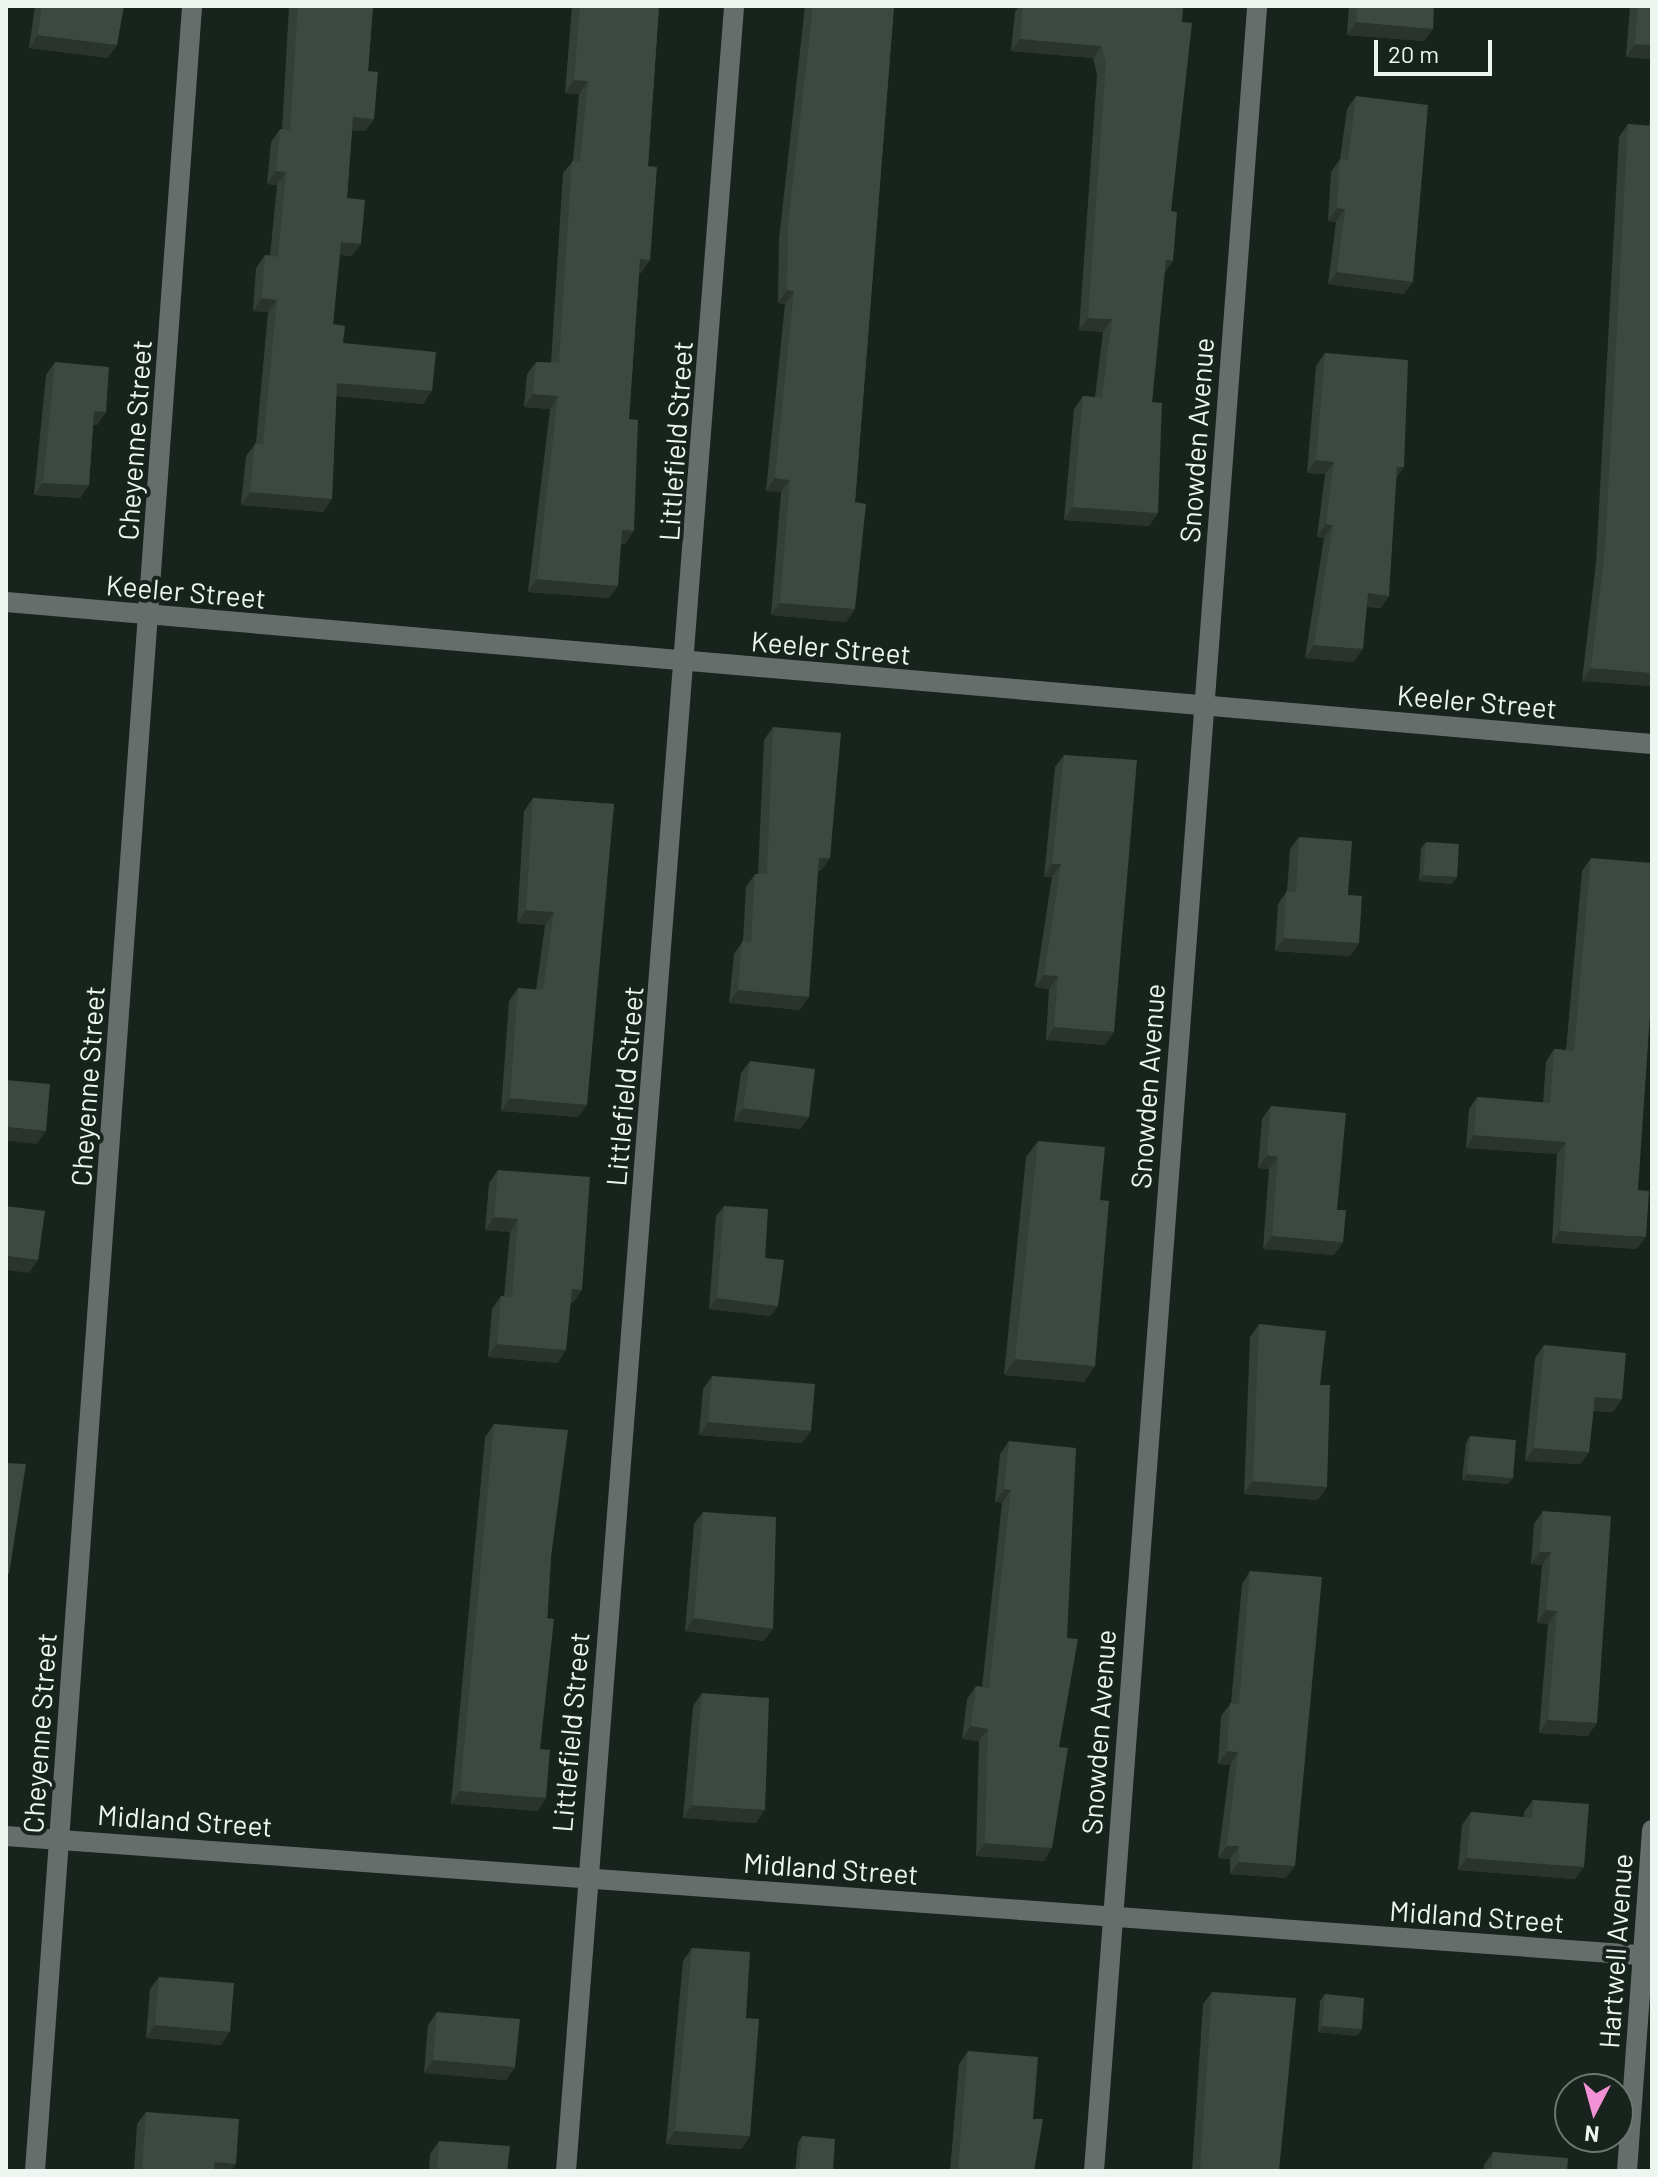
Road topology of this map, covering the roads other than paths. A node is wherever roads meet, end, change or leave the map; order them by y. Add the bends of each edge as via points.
1 (192, 6) edge
2 (734, 6) edge
3 (1257, 6) edge
4 (6, 602) edge
5 (150, 617) junction
6 (688, 663) junction
7 (1204, 707) junction
8 (1652, 744) edge
9 (1652, 1830) edge
10 (6, 1836) edge
11 (59, 1838) junction
12 (586, 1878) junction
13 (1112, 1918) junction
14 (1647, 1956) edge
15 (35, 2171) edge
16 (566, 2171) edge
17 (1094, 2171) edge
18 (1627, 2171) edge

1 - 5 street, Cheyenne Street
2 - 6 street, Littlefield Street
3 - 7 street, Snowden Avenue
4 - 5 street, Keeler Street
5 - 6 street, Keeler Street
5 - 11 street, Cheyenne Street
6 - 7 street, Keeler Street
6 - 12 street, Littlefield Street
7 - 8 street, Keeler Street
7 - 13 street, Snowden Avenue
9 - 14 street, Hartwell Avenue
10 - 11 street, Midland Street
11 - 12 street, Midland Street
11 - 15 street, Cheyenne Street
12 - 13 street, Midland Street
12 - 16 street, Littlefield Street
13 - 14 street, Midland Street
13 - 17 street, Snowden Avenue
14 - 18 street, Hartwell Avenue

